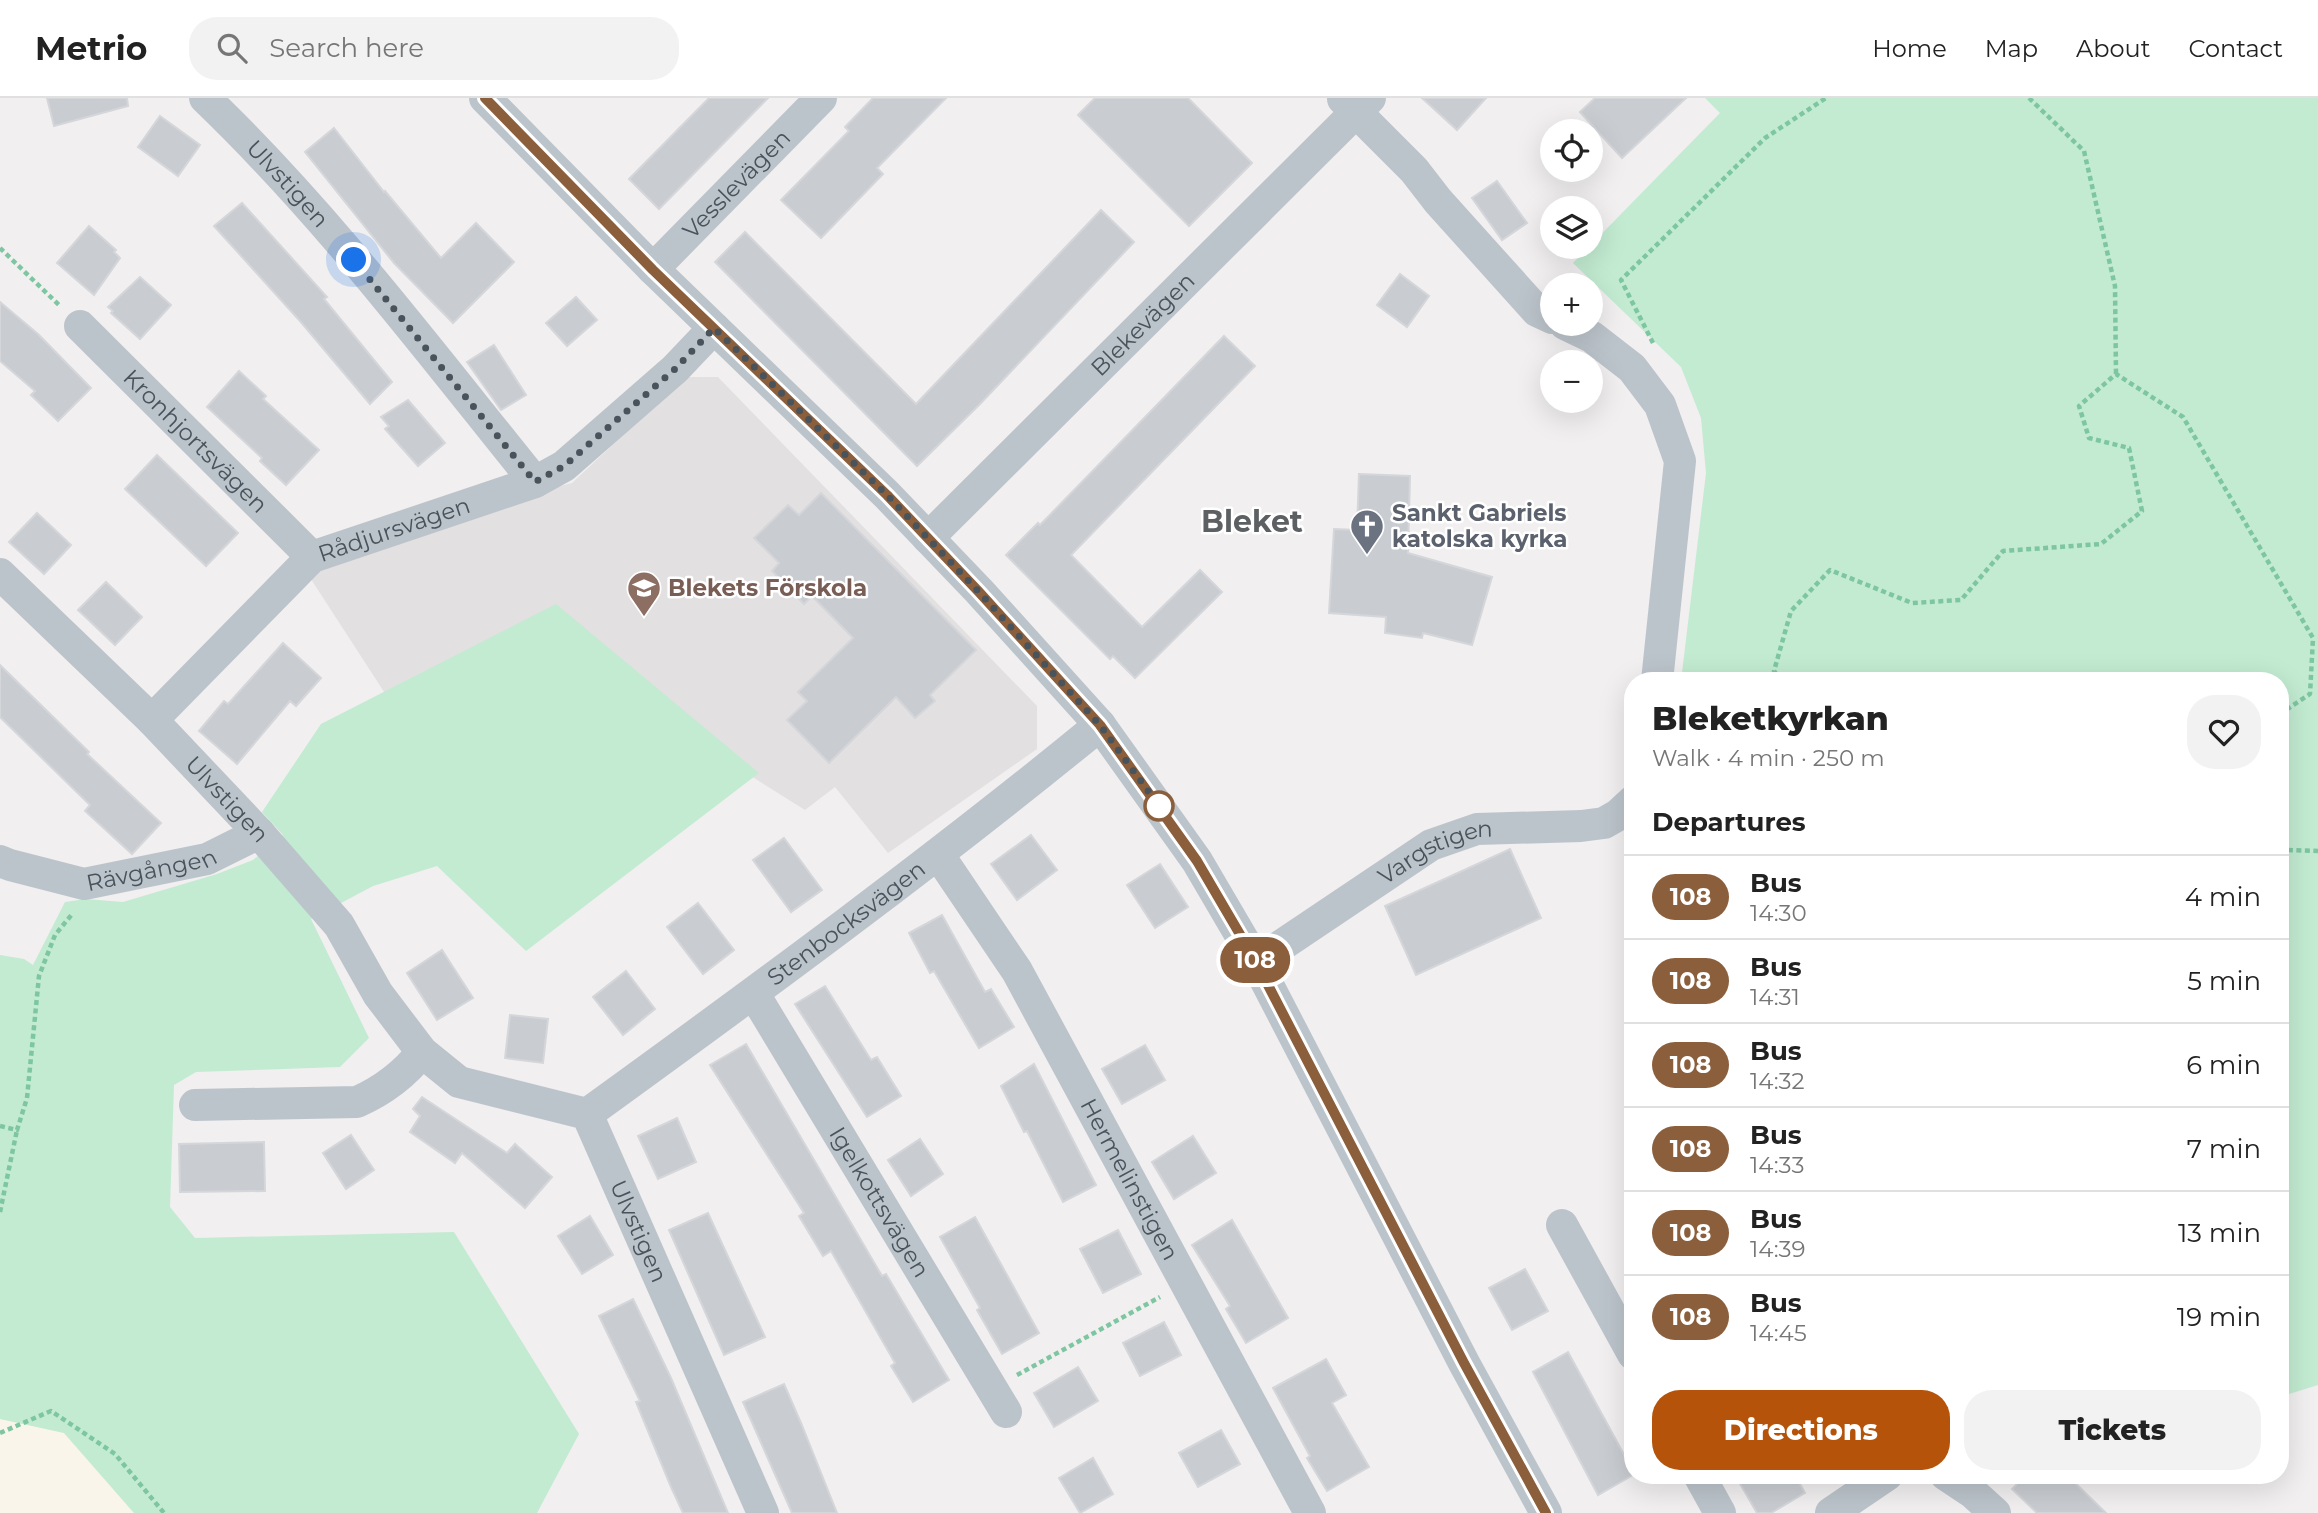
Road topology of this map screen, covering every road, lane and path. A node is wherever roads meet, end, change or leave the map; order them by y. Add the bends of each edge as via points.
1 (205, 98) edge
2 (485, 98) edge
3 (821, 98) edge
4 (1826, 98) edge
5 (2029, 98) edge
6 (1357, 103) edge
7 (0, 247) edge
8 (653, 270) junction
9 (1540, 312) edge
10 (80, 326) joint
11 (714, 328) junction
12 (1590, 336) edge
13 (1657, 351) dead end
14 (2116, 374) junction
15 (535, 482) junction
16 (928, 538) junction
17 (312, 557) junction
18 (0, 575) edge
19 (1658, 672) edge
20 (1775, 672) edge
21 (2289, 708) edge
22 (152, 720) junction
23 (1100, 725) junction
24 (1624, 810) edge
25 (259, 833) junction
26 (2289, 850) edge
27 (2318, 851) edge
28 (938, 854) junction
29 (0, 861) edge
30 (84, 884) junction
31 (1255, 960) junction
32 (754, 994) junction
33 (422, 1052) junction
34 (195, 1105) dead end
35 (587, 1114) junction
36 (0, 1126) edge
37 (17, 1130) junction
38 (0, 1212) edge
39 (1562, 1225) dead end
40 (1185, 1283) junction
41 (1624, 1338) edge
42 (999, 1400) joint
43 (0, 1433) edge
44 (1704, 1484) edge
45 (1874, 1484) edge
46 (1960, 1484) edge
47 (164, 1513) edge
48 (763, 1513) edge
49 (1310, 1513) edge
50 (1546, 1513) edge
51 (1720, 1513) edge
52 (1831, 1513) edge
53 (1995, 1513) edge

1 - 15 street, Ulvstigen via 338,239
2 - 8 street
3 - 8 street, Vesslevägen
4 - 13 path via 1765,138 1621,280
5 - 14 path via 2084,151 2115,286
6 - 9 street, Blekevägen via 1438,201
6 - 16 street, Blekevägen
7 - 10 path
8 - 11 street
10 - 17 street, Kronhjortsvägen
11 - 15 street via 675,369 564,466
11 - 16 street
12 - 19 street via 1632,368 1660,405 1680,461
14 - 20 path via 2079,406 2089,438 2129,448 2142,512 2101,544 2003,551 1961,600 1912,603 1830,570 1791,611
14 - 21 path via 2183,417 2313,638 2310,694
15 - 17 street, Rådjursvägen
16 - 23 street
17 - 22 street, Rådjursvägen
18 - 22 street, Ulvstigen
22 - 25 street, Ulvstigen
23 - 28 street, Stenbocksvägen
23 - 31 street via 1197,861
24 - 31 street, Vargstigen via 1604,823 1477,829 1431,845
25 - 30 street, Rävgången via 207,859
25 - 33 street, Ulvstigen via 339,925 378,994
26 - 27 path
28 - 32 street, Stenbocksvägen
28 - 40 street, Hermelinstigen via 1017,971
29 - 30 street, Rävgången
30 - 37 path via 80,905 54,935 39,976 27,1098
31 - 50 street
32 - 35 street, Stenbocksvägen
32 - 42 street, Igelkottsvägen
33 - 34 street via 381,1091 357,1102
33 - 35 street, Ulvstigen via 459,1082
35 - 48 street, Ulvstigen
36 - 37 path
37 - 38 path
39 - 41 street
40 - 42 path
40 - 49 street, Hermelinstigen
43 - 47 path via 51,1411 115,1454
44 - 51 street
45 - 52 street
46 - 53 street

